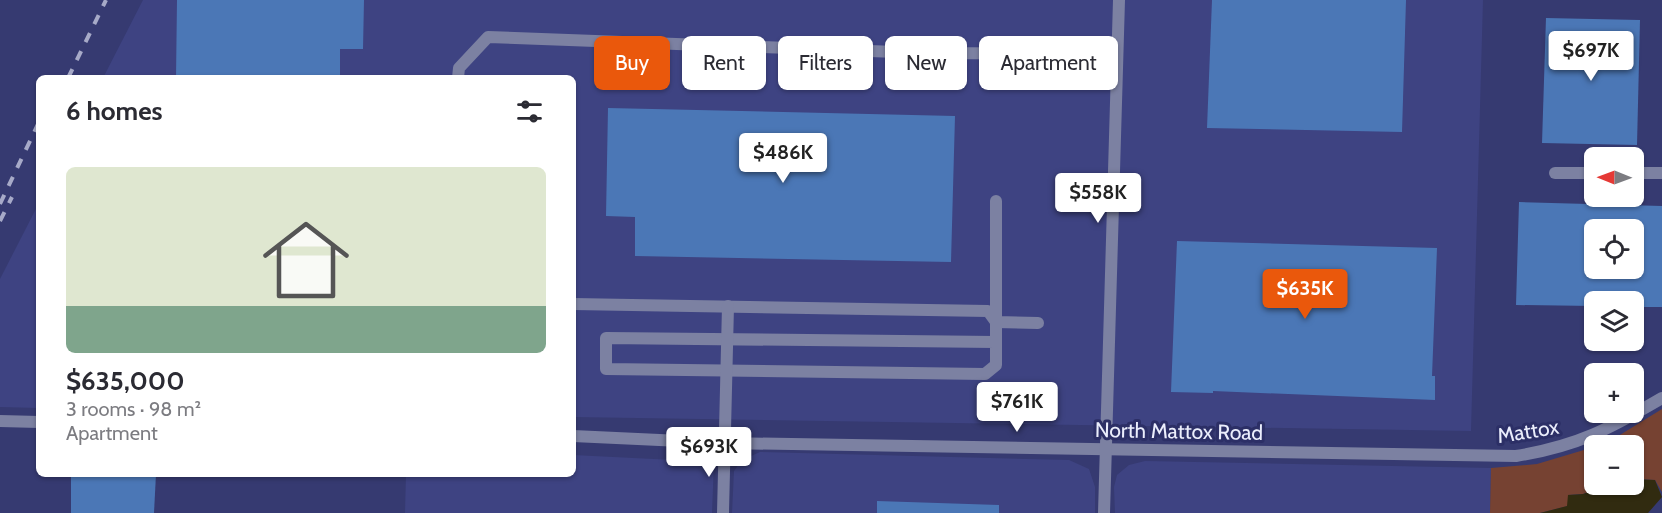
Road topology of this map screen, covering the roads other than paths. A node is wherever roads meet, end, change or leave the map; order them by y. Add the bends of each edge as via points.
1 (1119, 0) edge
2 (1118, 36) edge
3 (979, 53) edge
4 (458, 75) edge
5 (1116, 90) edge
6 (1555, 172) dead end
7 (1584, 173) edge
8 (1644, 173) edge
9 (1662, 173) edge
10 (996, 201) dead end
11 (576, 304) edge
12 (728, 306) junction
13 (996, 322) junction
14 (1038, 323) dead end
15 (727, 339) junction
16 (995, 342) junction
17 (726, 370) junction
18 (1662, 398) edge
19 (0, 421) edge
20 (36, 422) edge
21 (576, 436) edge
22 (724, 443) junction
23 (1107, 450) junction
24 (1461, 456) joint
25 (723, 513) edge
26 (1104, 513) edge

1 - 2 street
3 - 4 street via 488,37 459,68
5 - 23 street
6 - 7 street
8 - 9 street
10 - 13 street
11 - 12 street
12 - 13 street via 988,311
12 - 15 street
13 - 14 street
13 - 16 street
15 - 16 street
15 - 17 street
15 - 17 street via 606,338 606,369
16 - 17 street via 996,365 985,374
17 - 22 street
18 - 24 street, Mattox via 1608,430 1571,444 1516,456
19 - 20 street
21 - 22 street, North Mattox Road
22 - 23 street, North Mattox Road
22 - 25 street
23 - 24 street, North Mattox Road
23 - 26 street

